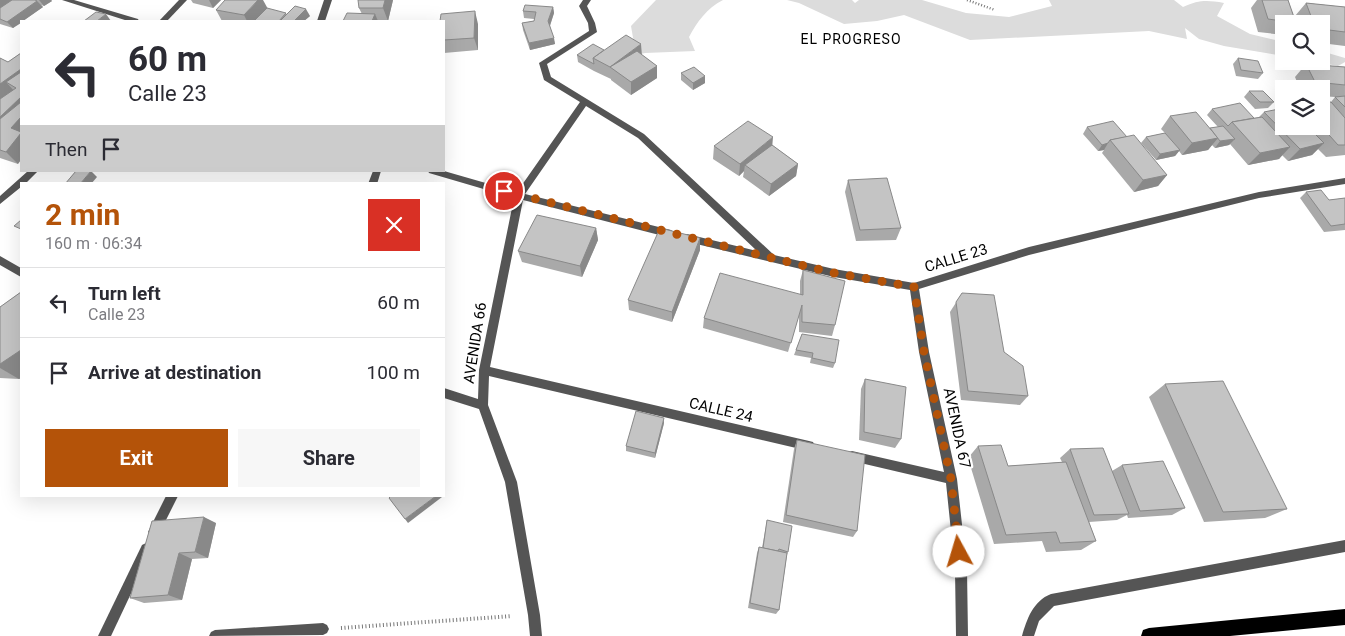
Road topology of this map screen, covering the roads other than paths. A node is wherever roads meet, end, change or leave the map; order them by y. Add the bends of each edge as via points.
1 (66, 0) edge
2 (183, 0) edge
3 (328, 0) edge
4 (587, 0) edge
5 (132, 20) edge
6 (164, 20) edge
7 (321, 20) edge
8 (585, 102) junction
9 (33, 172) edge
10 (435, 172) edge
11 (1345, 181) edge
12 (21, 182) edge
13 (20, 183) edge
14 (519, 196) junction
15 (0, 200) edge
16 (772, 258) junction
17 (0, 260) edge
18 (20, 272) edge
19 (914, 287) junction
20 (484, 370) junction
21 (445, 394) edge
22 (483, 405) junction
23 (825, 449) edge
24 (844, 454) edge
25 (951, 479) junction
26 (172, 497) edge
27 (1345, 546) edge
28 (1345, 617) edge
29 (323, 629) road end
30 (104, 636) edge
31 (215, 636) edge
32 (536, 636) edge
33 (962, 636) edge
34 (1028, 636) edge
35 (1149, 636) edge

1 - 5 street
2 - 6 street
3 - 7 street
4 - 8 street via 582,6 592,21 592,32 543,63 548,78
8 - 14 street, AVENIDA 66
8 - 16 street via 641,136
9 - 12 street
10 - 14 street, CALLE 23
11 - 19 street, CALLE 23 via 1259,195 1029,251
13 - 15 street
14 - 16 street, CALLE 23
14 - 20 street, AVENIDA 66
16 - 19 street, CALLE 23
17 - 18 street
19 - 25 street, AVENIDA 67
20 - 22 street, AVENIDA 66
20 - 23 street, CALLE 24
21 - 22 street
22 - 32 street, AVENIDA 66 via 510,482
24 - 25 street
25 - 33 street, AVENIDA 67 via 961,570
26 - 30 street
27 - 34 street via 1051,600 1034,617
28 - 35 main road
29 - 31 street

